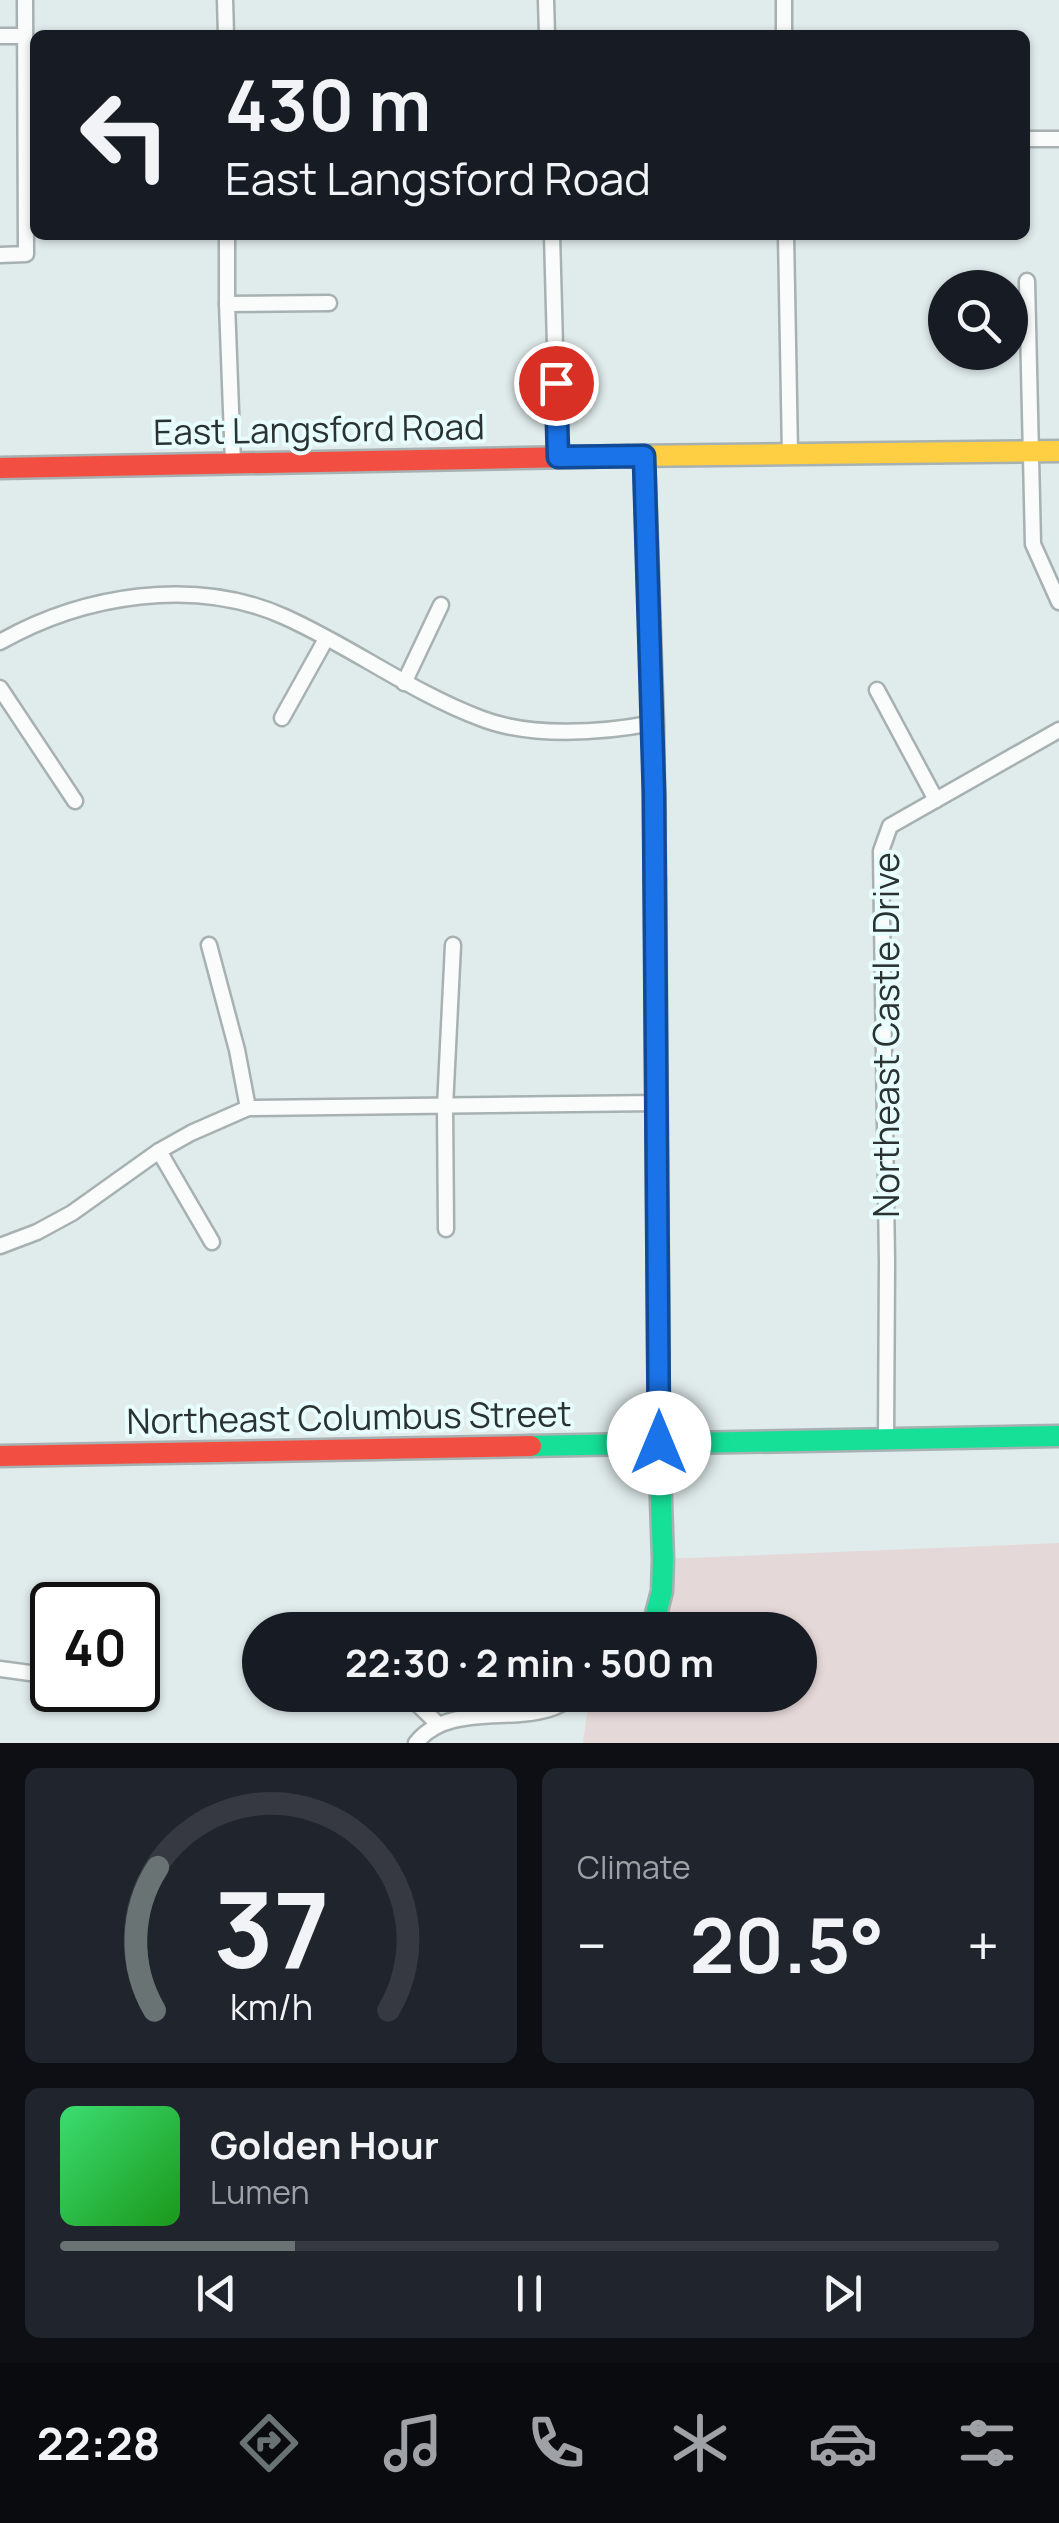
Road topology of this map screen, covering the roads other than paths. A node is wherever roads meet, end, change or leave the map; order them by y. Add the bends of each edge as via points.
1 (26, 0) edge
2 (225, 0) edge
3 (546, 0) edge
4 (784, 0) edge
5 (226, 30) edge
6 (547, 30) edge
7 (784, 30) edge
8 (0, 36) edge
9 (25, 36) junction
10 (1059, 138) edge
11 (1030, 139) edge
12 (227, 240) edge
13 (552, 240) edge
14 (786, 240) edge
15 (0, 255) edge
16 (226, 304) junction
17 (329, 304) dead end
18 (1028, 316) edge
19 (1032, 451) junction
20 (1059, 451) edge
21 (790, 454) junction
22 (644, 456) junction
23 (558, 457) junction
24 (232, 462) junction
25 (0, 468) edge
26 (1059, 602) edge
27 (441, 605) dead end
28 (326, 639) junction
29 (0, 642) edge
30 (404, 682) junction
31 (0, 688) edge
32 (877, 690) dead end
33 (282, 718) dead end
34 (653, 722) junction
35 (1059, 730) edge
36 (936, 800) junction
37 (75, 801) dead end
38 (209, 944) dead end
39 (453, 945) dead end
40 (658, 1103) junction
41 (445, 1106) junction
42 (248, 1108) junction
43 (159, 1151) junction
44 (446, 1229) dead end
45 (212, 1242) dead end
46 (0, 1246) edge
47 (1059, 1436) edge
48 (886, 1440) junction
49 (659, 1443) junction
50 (0, 1456) edge
51 (657, 1612) edge
52 (0, 1669) edge
53 (30, 1673) edge
54 (426, 1712) edge
55 (522, 1712) edge
56 (438, 1724) junction
57 (416, 1743) edge

1 - 9 street
2 - 5 street
3 - 6 street
4 - 7 street
8 - 9 street
9 - 15 street via 26,254
10 - 11 street
12 - 16 street
13 - 23 street
14 - 21 street
16 - 17 street
16 - 24 street
18 - 19 street
19 - 20 street, East Langsford Road
19 - 21 street, East Langsford Road
19 - 26 street via 1033,544
21 - 22 street, East Langsford Road
22 - 23 street, East Langsford Road
22 - 34 street
23 - 24 street, East Langsford Road
24 - 25 street, East Langsford Road
27 - 30 street
28 - 29 street via 234,600 178,594 64,612
28 - 30 street
28 - 33 street
30 - 34 street via 483,720 518,727 618,730
31 - 37 street
32 - 36 street
34 - 40 street
35 - 36 street, Northeast Castle Drive
36 - 48 street, Northeast Castle Drive via 890,826 881,851
38 - 42 street
39 - 41 street
40 - 41 street
40 - 49 street
41 - 42 street
41 - 44 street
42 - 43 street
43 - 45 street
43 - 46 street via 72,1213
47 - 48 street, Northeast Columbus Street
48 - 49 street, Northeast Columbus Street
49 - 50 street, Northeast Columbus Street
49 - 51 street via 662,1591
52 - 53 street
54 - 56 street
55 - 56 street
56 - 57 street

